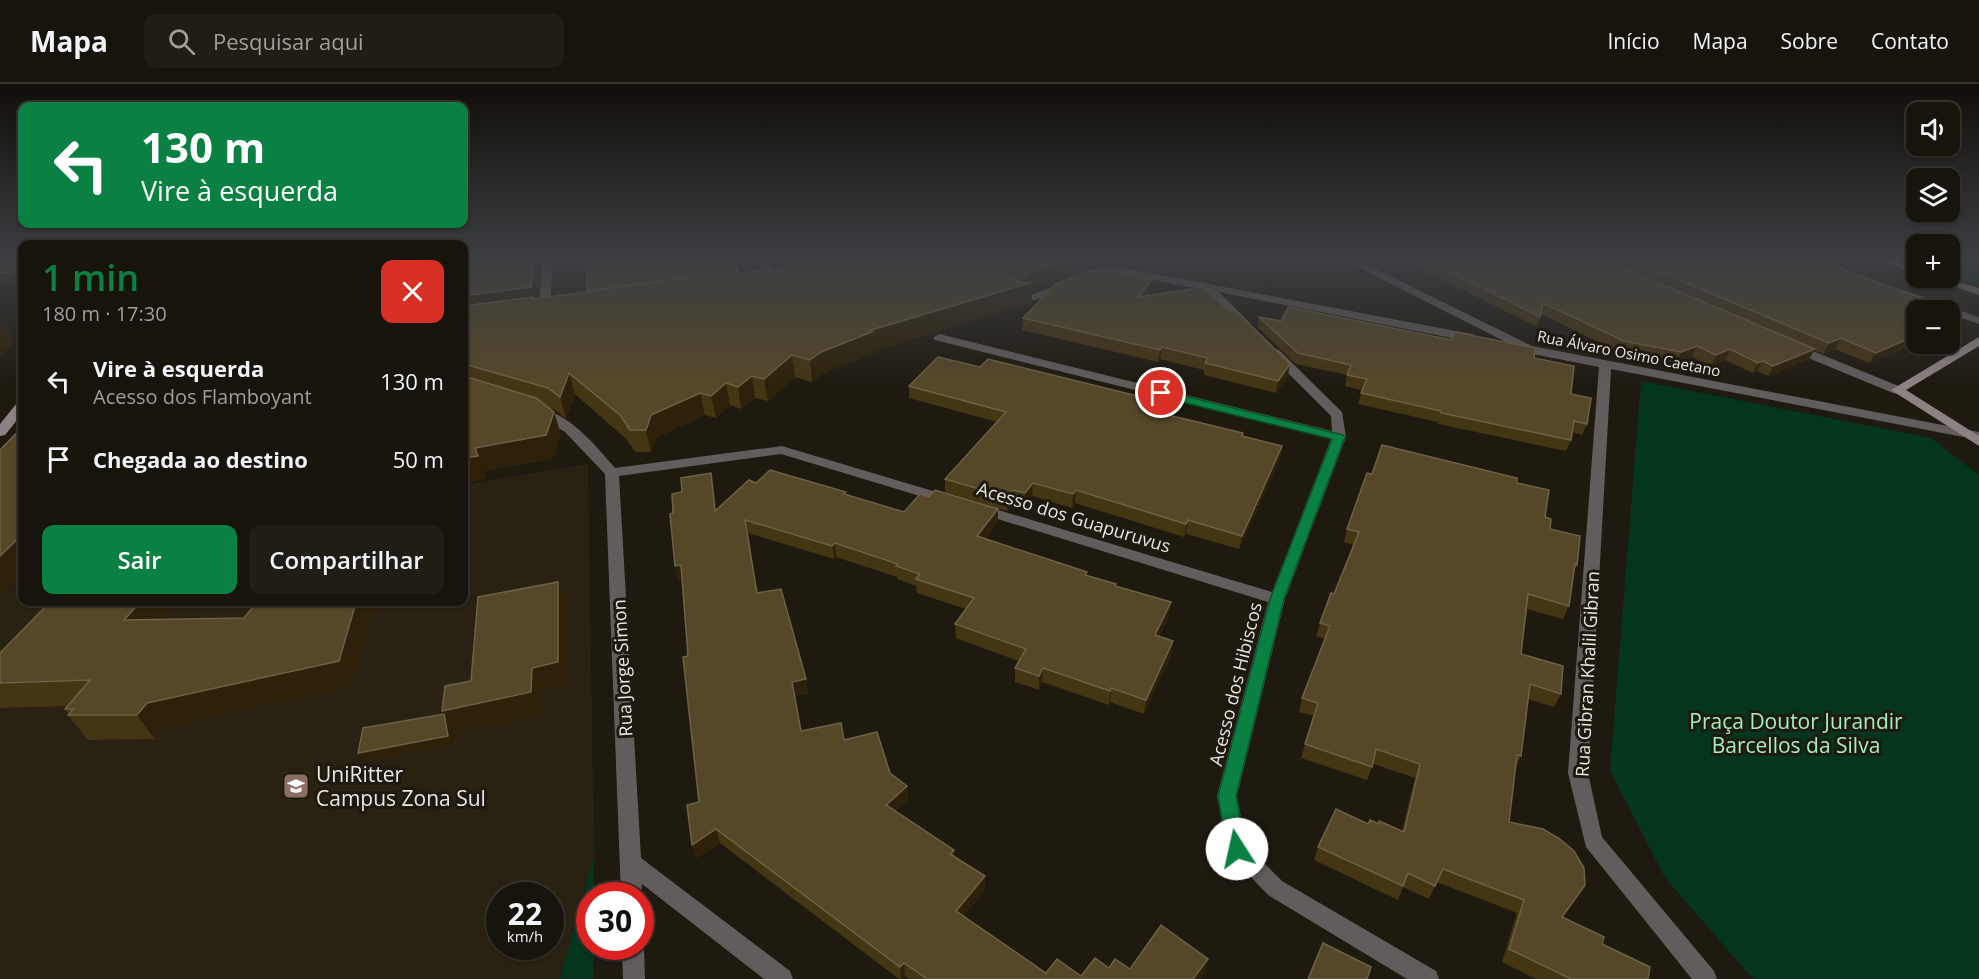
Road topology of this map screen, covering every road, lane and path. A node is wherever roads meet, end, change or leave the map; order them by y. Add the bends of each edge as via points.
1 (545, 301) edge
2 (1221, 301) edge
3 (1274, 301) edge
4 (1431, 301) edge
5 (1925, 301) edge
6 (544, 312) edge
7 (1979, 321) edge
8 (939, 338) dead end
9 (1779, 341) edge
10 (1979, 341) edge
11 (1530, 350) junction
12 (1605, 365) junction
13 (1897, 390) junction
14 (528, 408) edge
15 (18, 411) edge
16 (0, 432) edge
17 (1962, 432) junction
18 (1979, 436) edge
19 (1339, 437) junction
20 (1979, 442) edge
21 (1979, 452) edge
22 (612, 473) junction
23 (1277, 599) junction
24 (631, 863) junction
25 (632, 882) edge
26 (633, 960) edge
27 (634, 979) edge
28 (782, 979) edge
29 (1428, 979) edge
30 (1706, 979) edge

1 - 6 street
2 - 19 street via 1338,415
3 - 11 street, Rua Álvaro Osimo Caetano
4 - 11 street
5 - 7 street
8 - 19 street
9 - 13 street
10 - 13 street
11 - 12 street, Rua Álvaro Osimo Caetano
12 - 17 street, Rua Álvaro Osimo Caetano
12 - 30 street, Rua Gibran Khalil Gibran via 1578,773 1593,841
13 - 17 street
14 - 22 street via 549,415 586,444
15 - 16 street
17 - 18 street, Rua Álvaro Osimo Caetano
17 - 20 street
17 - 21 street
19 - 23 street, Acesso dos Hibiscos
22 - 23 street, Acesso dos Guapuruvus via 782,450
22 - 24 street, Rua Jorge Simon
23 - 29 street, Acesso dos Hibiscos via 1227,796 1237,849 1275,888
24 - 25 street, Rua Jorge Simon
24 - 28 street
26 - 27 street

